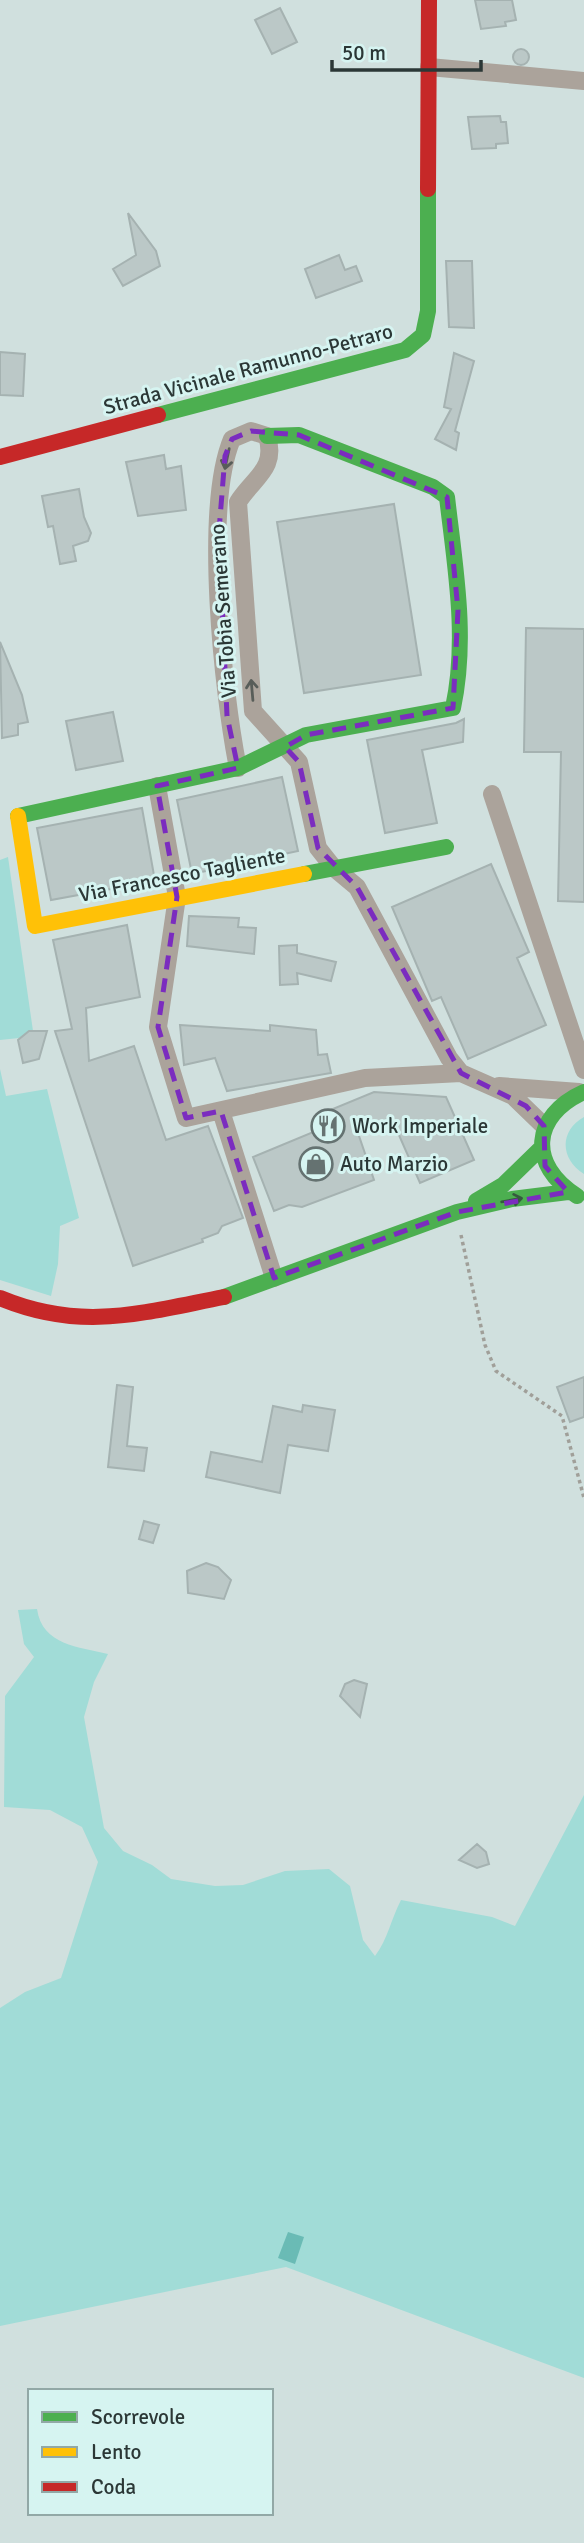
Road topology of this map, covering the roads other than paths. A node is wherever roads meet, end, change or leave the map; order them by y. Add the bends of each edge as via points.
1 (429, 0) edge
2 (429, 67) junction
3 (584, 81) edge
4 (267, 436) junction
5 (0, 457) edge
6 (285, 747) junction
7 (238, 768) junction
8 (157, 786) junction
9 (492, 794) dead end
10 (446, 847) dead end
11 (333, 867) junction
12 (177, 897) junction
13 (584, 1070) edge
14 (461, 1073) junction
15 (485, 1085) junction
16 (583, 1092) edge
17 (221, 1111) junction
18 (544, 1126) junction
19 (540, 1149) junction
20 (568, 1192) junction
21 (584, 1198) edge
22 (457, 1212) junction
23 (274, 1278) junction
24 (0, 1298) edge

1 - 2 street, Strada Vicinale Ramunno-Petraro
2 - 3 street
2 - 5 street, Strada Vicinale Ramunno-Petraro via 428,312 423,335 405,350
6 -> 4 street, Via Tobia Semerano via 253,711 238,531 238,502 250,483 267,469 271,449
4 - 6 street via 299,435 433,487 447,497 458,610 458,691 453,708 306,735
4 -> 7 street, Via Tobia Semerano via 251,431 232,439 225,456 220,519 227,716
6 - 7 street
6 - 11 street, Via Tobia Semerano via 299,762 318,848
7 - 8 street
8 - 12 street
8 - 12 street, Via Francesco Tagliente via 16,816 35,926
9 - 13 street
10 - 11 street, Via Francesco Tagliente
11 - 12 street, Via Francesco Tagliente
11 - 14 street, Via Tobia Semerano via 356,887
12 - 17 street via 158,1027 186,1118
14 - 15 street, Via Tobia Semerano
14 - 17 street via 365,1078
15 - 16 street, Via Tobia Semerano
15 - 18 street, Via Tobia Semerano via 513,1096
16 - 18 street via 565,1099
17 - 23 street
18 - 19 street
19 - 20 street via 554,1181
19 - 22 street via 503,1185
20 - 21 street
22 -> 20 street
22 - 23 street
23 - 24 street via 227,1296 121,1317 70,1318

